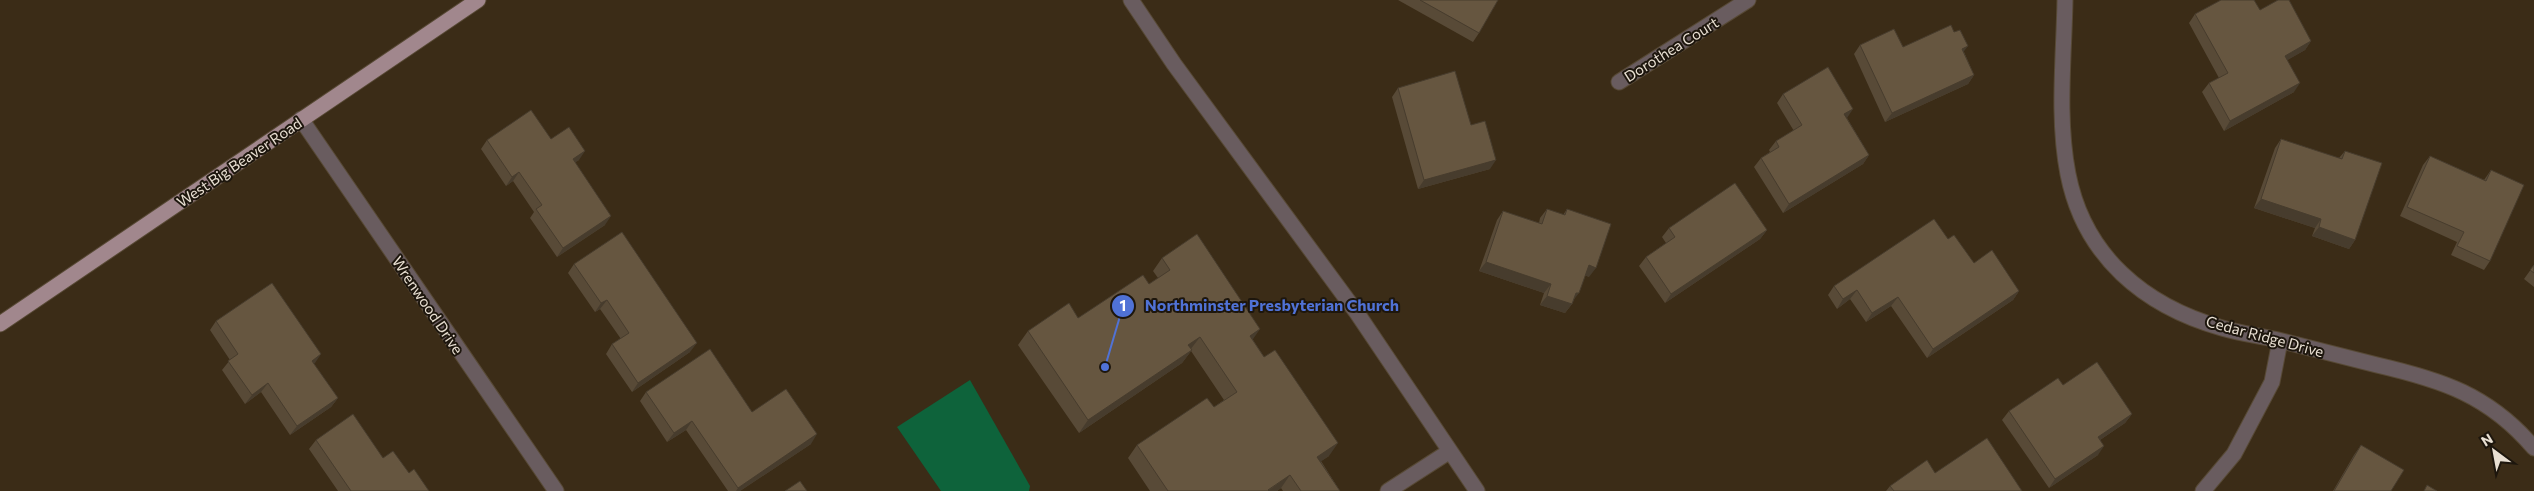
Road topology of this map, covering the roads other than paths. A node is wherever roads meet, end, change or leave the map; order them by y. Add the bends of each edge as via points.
1 (478, 0) edge
2 (1131, 0) edge
3 (1748, 0) edge
4 (2064, 0) edge
5 (1619, 82) dead end
6 (301, 119) junction
7 (0, 324) edge
8 (2280, 341) junction
9 (2534, 448) edge
10 (1450, 451) junction
11 (556, 491) edge
12 (1388, 491) edge
13 (1477, 491) edge
14 (2203, 491) edge

1 - 6 main road, West Big Beaver Road
2 - 10 street via 1174,64 1357,313
3 - 5 street, Dorothea Court
4 - 8 street, Cedar Ridge Drive via 2063,128 2067,172 2088,232 2123,276 2166,306 2222,328
6 - 7 main road, West Big Beaver Road
6 - 11 street, Wrenwood Drive
8 - 9 street, Cedar Ridge Drive via 2429,377 2476,397 2516,427
8 - 14 street via 2272,382 2264,399 2234,454
10 - 12 street
10 - 13 street

